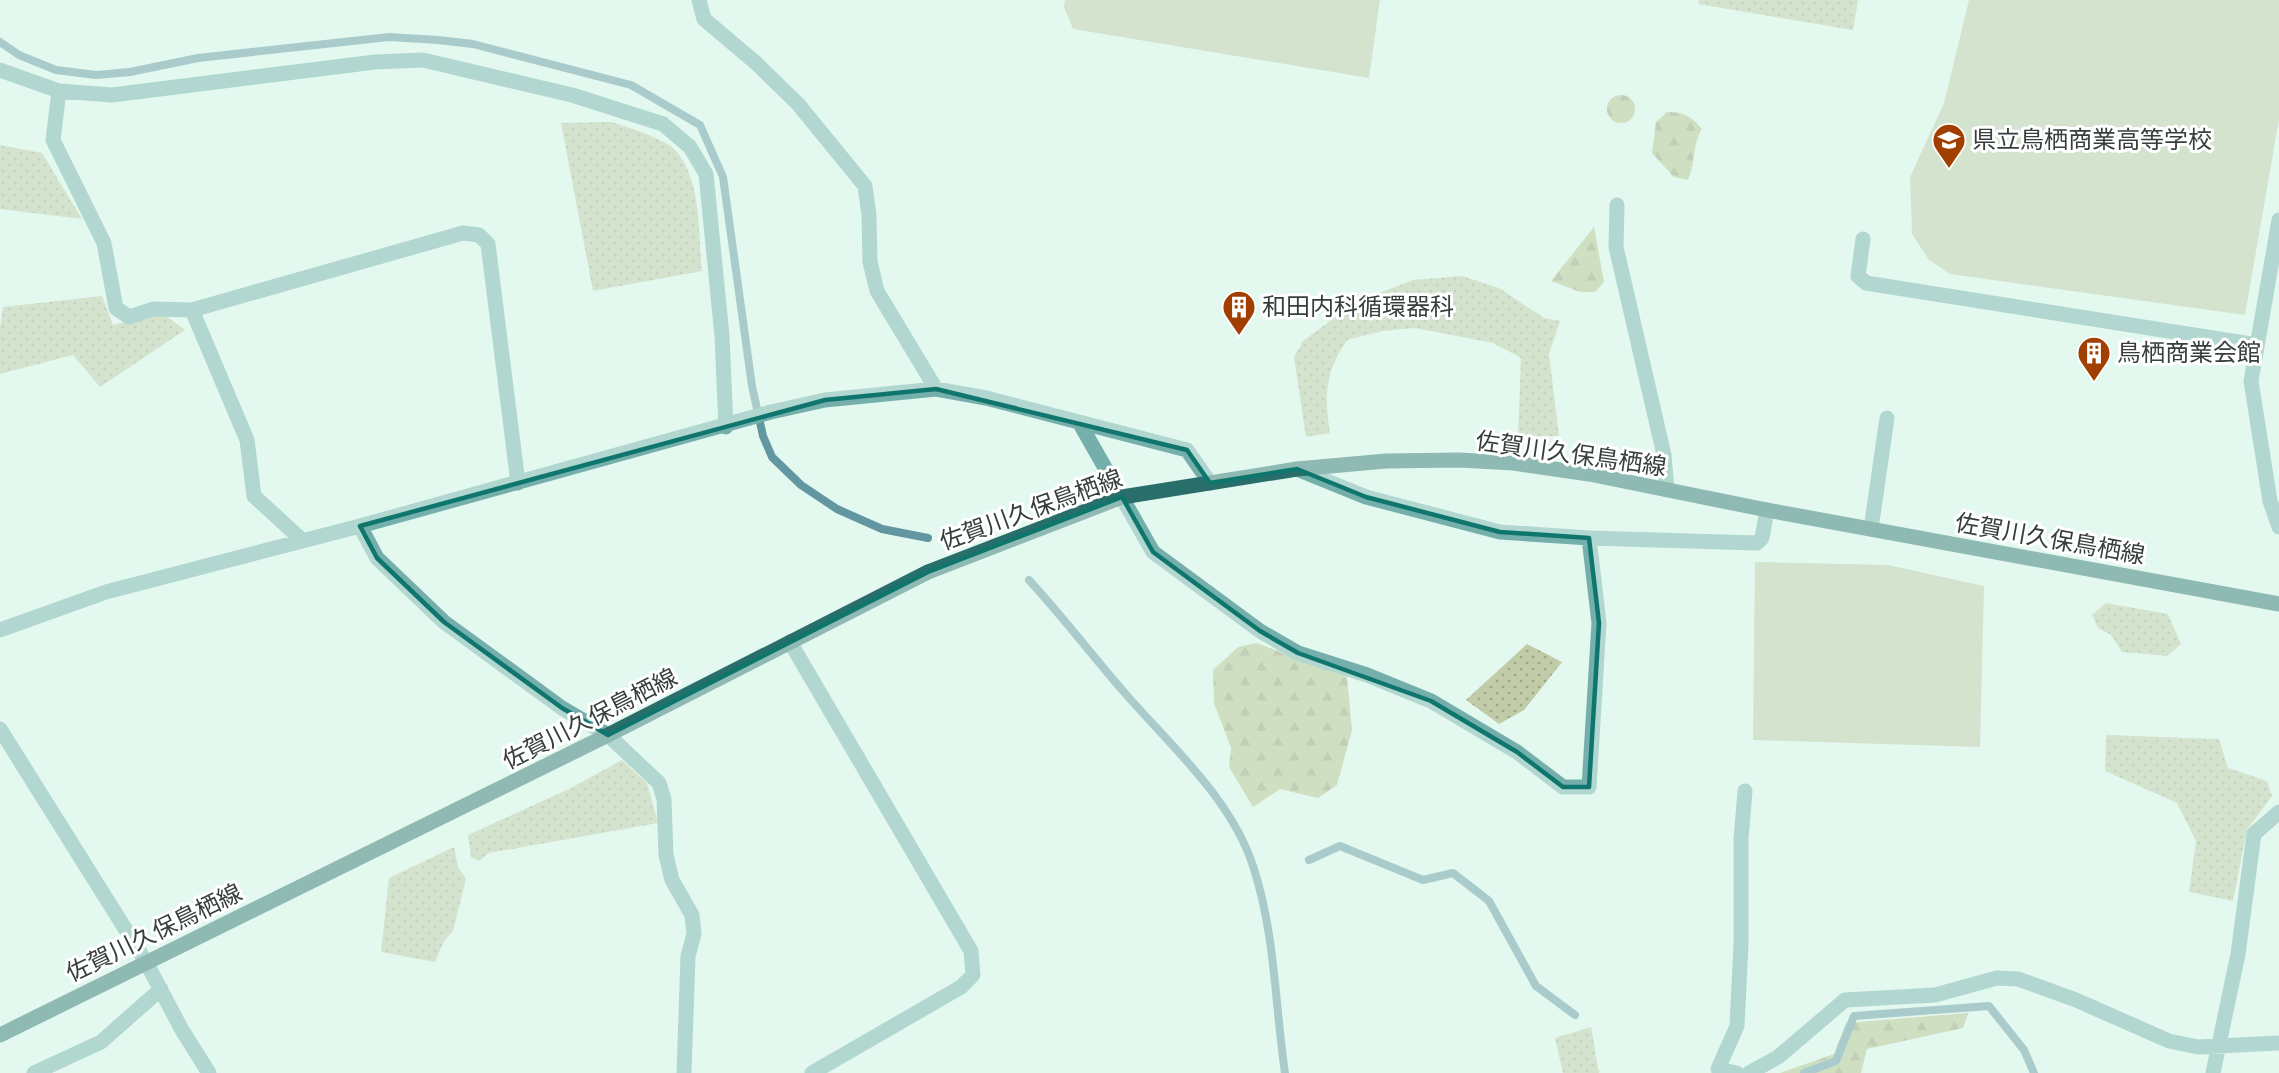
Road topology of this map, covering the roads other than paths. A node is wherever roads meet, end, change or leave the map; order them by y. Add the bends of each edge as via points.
1 (699, 0) edge
2 (0, 70) edge
3 (59, 91) junction
4 (1617, 205) dead end
5 (2279, 220) edge
6 (1863, 239) dead end
7 (192, 310) junction
8 (2257, 345) junction
9 (936, 389) junction
10 (1887, 418) dead end
11 (1080, 422) junction
12 (731, 425) junction
13 (1297, 469) junction
14 (518, 483) junction
15 (1210, 483) junction
16 (1667, 490) junction
17 (1122, 497) junction
18 (1767, 510) junction
19 (360, 526) junction
20 (2279, 527) edge
21 (1871, 529) junction
22 (1589, 538) junction
23 (303, 541) junction
24 (2279, 604) edge
25 (0, 630) edge
26 (790, 642) junction
27 (0, 729) edge
28 (608, 735) junction
29 (1745, 791) dead end
30 (2279, 812) edge
31 (146, 962) junction
32 (161, 989) junction
33 (0, 1035) edge
34 (2279, 1043) edge
35 (2220, 1045) junction
36 (34, 1073) edge
37 (209, 1073) edge
38 (684, 1073) edge
39 (812, 1073) edge
40 (1737, 1073) edge
41 (1749, 1073) edge
42 (2213, 1073) edge

1 - 9 street via 704,19 798,104 865,186 870,262 877,291
2 - 3 street
3 - 7 street via 53,141 104,243 116,308 129,316 153,309
3 - 12 street via 112,95 375,62 423,60 572,95 663,124 690,147 706,174
4 - 16 street via 1616,247 1664,455
5 - 8 street
6 - 8 street via 1858,276 1866,283
7 - 14 street via 463,233 478,235 488,244
7 - 23 street via 247,440 254,496
8 - 20 street via 2251,381 2270,501
9 - 11 street
9 - 12 street via 825,400
10 - 21 street
11 - 15 street via 1187,450
11 - 17 street
12 - 14 street
13 - 15 main road, 佐賀川久保鳥栖線
13 - 16 main road, 佐賀川久保鳥栖線 via 1386,461 1459,460 1589,474
13 - 22 street via 1366,497 1500,532
14 - 19 street
15 - 17 main road, 佐賀川久保鳥栖線
16 - 18 main road, 佐賀川久保鳥栖線
17 - 22 street via 1153,552 1260,632 1298,653 1431,701 1517,752 1563,787 1589,787 1599,623
17 - 26 main road, 佐賀川久保鳥栖線 via 928,572
18 - 21 main road, 佐賀川久保鳥栖線
18 - 22 street via 1762,538 1757,543
19 - 23 street
19 - 28 street via 377,558 444,622 562,708
21 - 24 main road, 佐賀川久保鳥栖線
23 - 25 street via 106,592
26 - 28 main road, 佐賀川久保鳥栖線
26 - 39 street via 971,951 973,975 961,987
27 - 31 street
28 - 31 main road, 佐賀川久保鳥栖線
28 - 38 street via 659,783 670,872 692,915
29 - 40 street via 1737,1026 1718,1069
30 - 35 street via 2254,834 2238,954
31 - 32 street
31 - 33 main road, 佐賀川久保鳥栖線
32 - 36 street via 100,1042
32 - 37 street
34 - 35 street
35 - 41 street via 2198,1047 2169,1041 2076,1000 2018,979 1997,978 1935,995 1845,1000 1779,1057
35 - 42 street

